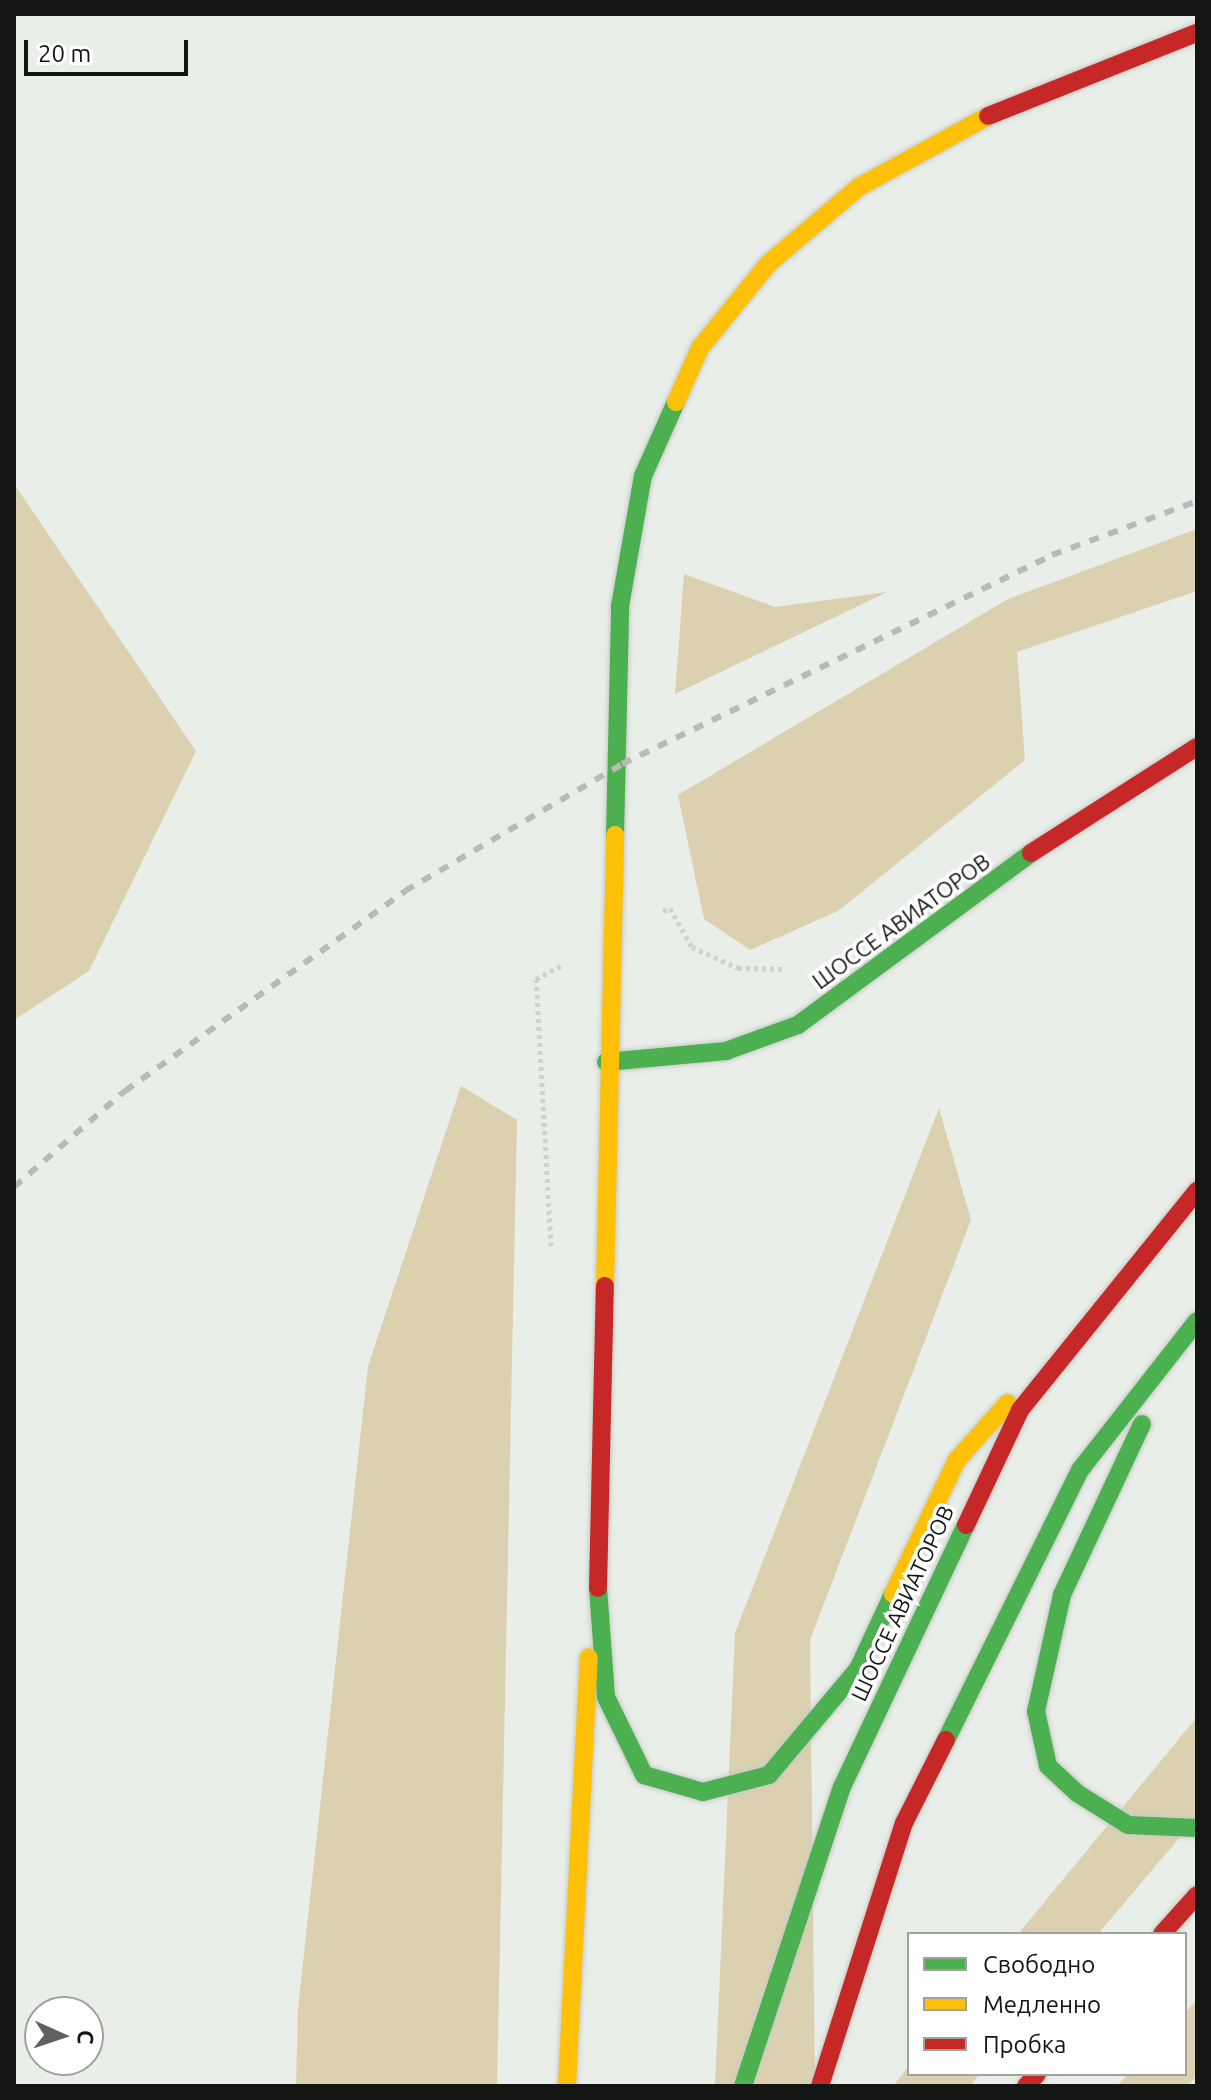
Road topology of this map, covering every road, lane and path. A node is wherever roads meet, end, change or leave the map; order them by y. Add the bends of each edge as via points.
1 (1197, 33) edge
2 (1197, 747) edge
3 (670, 908) dead end
4 (793, 967) dead end
5 (606, 1062) junction
6 (1197, 1191) edge
7 (1119, 1279) junction
8 (1197, 1321) edge
9 (598, 1588) junction
10 (1197, 1828) edge
11 (1197, 1895) edge
12 (1164, 1932) edge
13 (567, 2086) edge
14 (743, 2086) edge
15 (820, 2086) edge

1 - 5 main road via 966,124 859,187 769,263 700,348 643,476 620,606 622,764
2 - 5 main road, ШОССЕ АВИАТОРОВ via 1032,853 798,1025 726,1051
3 - 4 path via 692,947 738,968
5 - 9 main road
6 - 7 main road, ШОССЕ АВИАТОРОВ
7 - 9 main road via 957,1460 858,1669 769,1775 703,1792 644,1775 606,1697
7 - 14 main road, ШОССЕ АВИАТОРОВ via 1020,1410 842,1787
8 - 10 main road via 1117,1470 1062,1595 1036,1711 1048,1766 1077,1793 1128,1825
8 - 15 main road via 1080,1470 904,1823
9 - 13 main road via 581,1723
11 - 12 main road

